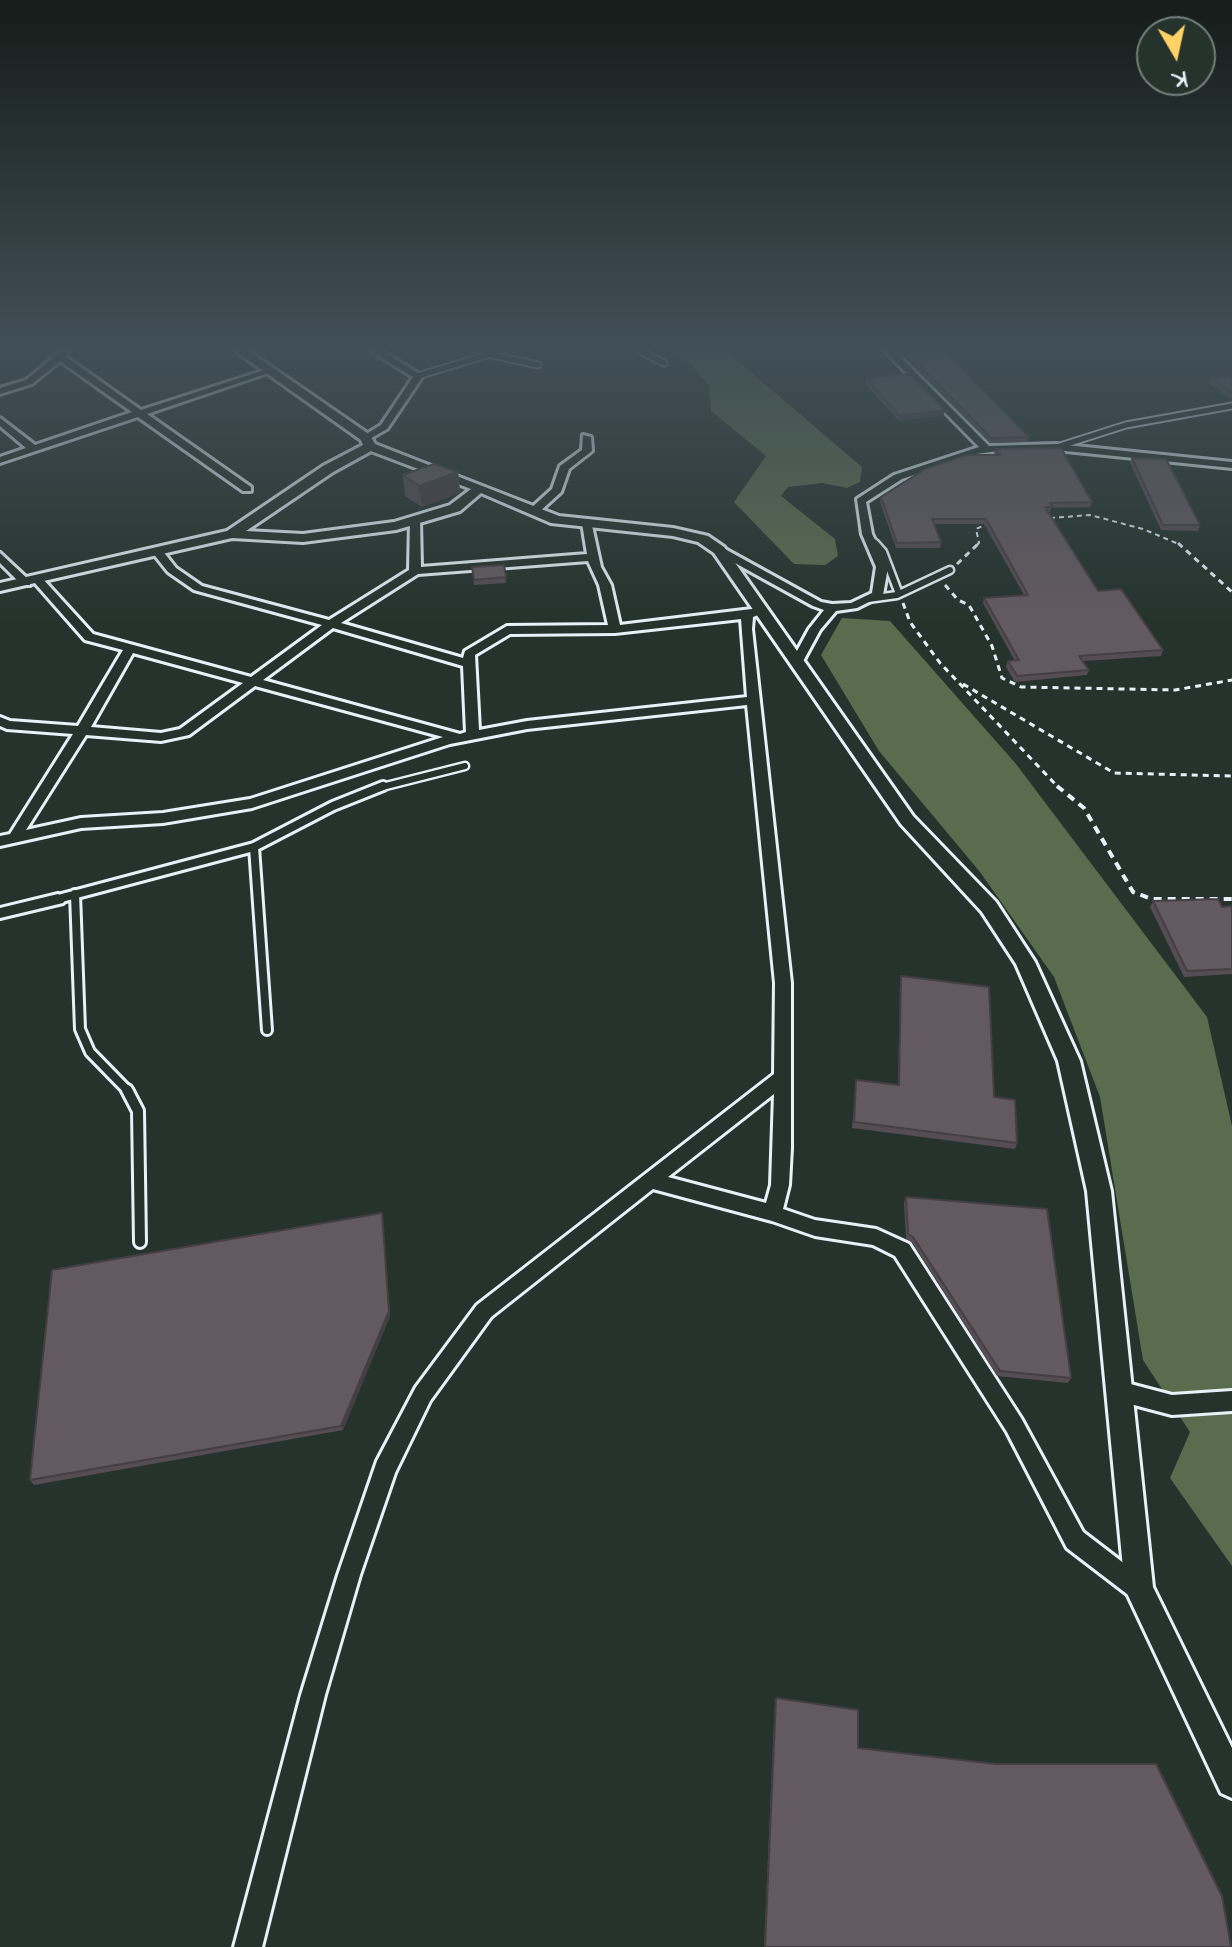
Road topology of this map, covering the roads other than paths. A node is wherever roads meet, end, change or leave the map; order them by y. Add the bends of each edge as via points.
1 (24, 441) edge
2 (58, 441) edge
3 (180, 441) edge
4 (586, 441) edge
5 (978, 441) edge
6 (1076, 441) edge
7 (368, 442) joint
8 (1056, 447) junction
9 (34, 449) junction
10 (986, 449) junction
11 (0, 460) edge
12 (1232, 465) edge
13 (480, 488) junction
14 (247, 489) dead end
15 (534, 511) junction
16 (415, 520) junction
17 (587, 523) junction
18 (232, 534) junction
19 (867, 534) junction
20 (719, 550) junction
21 (158, 552) junction
22 (0, 556) edge
23 (593, 557) junction
24 (950, 570) road end
25 (415, 571) junction
26 (32, 581) junction
27 (0, 587) edge
28 (899, 594) junction
29 (868, 599) junction
30 (832, 608) junction
31 (753, 613) junction
32 (331, 624) junction
33 (615, 629) junction
34 (130, 648) junction
35 (797, 662) junction
36 (469, 664) junction
37 (255, 682) junction
38 (754, 700) junction
39 (0, 721) edge
40 (82, 731) junction
41 (467, 736) junction
42 (465, 766) dead end
43 (15, 837) junction
44 (0, 841) edge
45 (254, 847) junction
46 (75, 894) junction
47 (58, 899) joint
48 (0, 913) edge
49 (267, 1030) dead end
50 (781, 1078) junction
51 (649, 1180) junction
52 (772, 1213) junction
53 (140, 1242) dead end
54 (1119, 1391) junction
55 (1232, 1401) edge
56 (1139, 1589) junction
57 (1232, 1782) edge
58 (248, 1947) edge

1 - 9 street
2 - 9 street
3 - 14 street
4 - 15 street via 587,451 564,468 557,490
5 - 10 street
6 - 8 lane
7 - 13 street
7 - 18 street
8 - 10 street
8 - 12 street
9 - 11 street
10 - 19 street via 898,477 861,501
13 - 15 street
13 - 16 street via 455,508
15 - 17 street
16 - 18 street via 303,538
16 - 25 street
17 - 20 street via 673,532 703,539
17 - 23 street
18 - 21 street
19 - 28 lane via 883,552
19 - 29 street via 882,567 877,595
20 - 30 street
20 - 31 street
21 - 26 street
21 - 32 street via 172,570 198,588
22 - 26 street
23 - 25 street
23 - 33 street
24 - 28 lane
25 - 32 street
26 - 27 street
26 - 34 street via 89,637
28 - 29 lane
29 - 30 street
30 - 35 street
31 - 33 street
31 - 35 street
31 - 38 street
32 - 36 street
32 - 37 street
33 - 36 street via 507,630 469,654
34 - 37 street
34 - 40 street
35 - 54 street via 907,820 989,907 1025,962 1069,1061 1099,1191
36 - 41 street
37 - 40 street via 184,732 161,737
37 - 41 street
38 - 41 street
38 - 50 street via 783,983
39 - 40 street
40 - 43 street
41 - 43 street via 252,803 163,818 81,823
42 - 45 lane via 388,784
43 - 44 street
45 - 46 lane
45 - 49 lane
46 - 47 lane
46 - 53 lane via 80,1029 90,1052 131,1094 138,1111
47 - 48 street
50 - 51 street
50 - 52 street via 780,1185
51 - 52 street
51 - 58 street via 484,1311 445,1360 403,1430 385,1469 313,1695
52 - 56 street via 815,1228 876,1237 902,1250 1014,1425 1075,1540
54 - 55 street via 1172,1405
54 - 56 street
56 - 57 street

